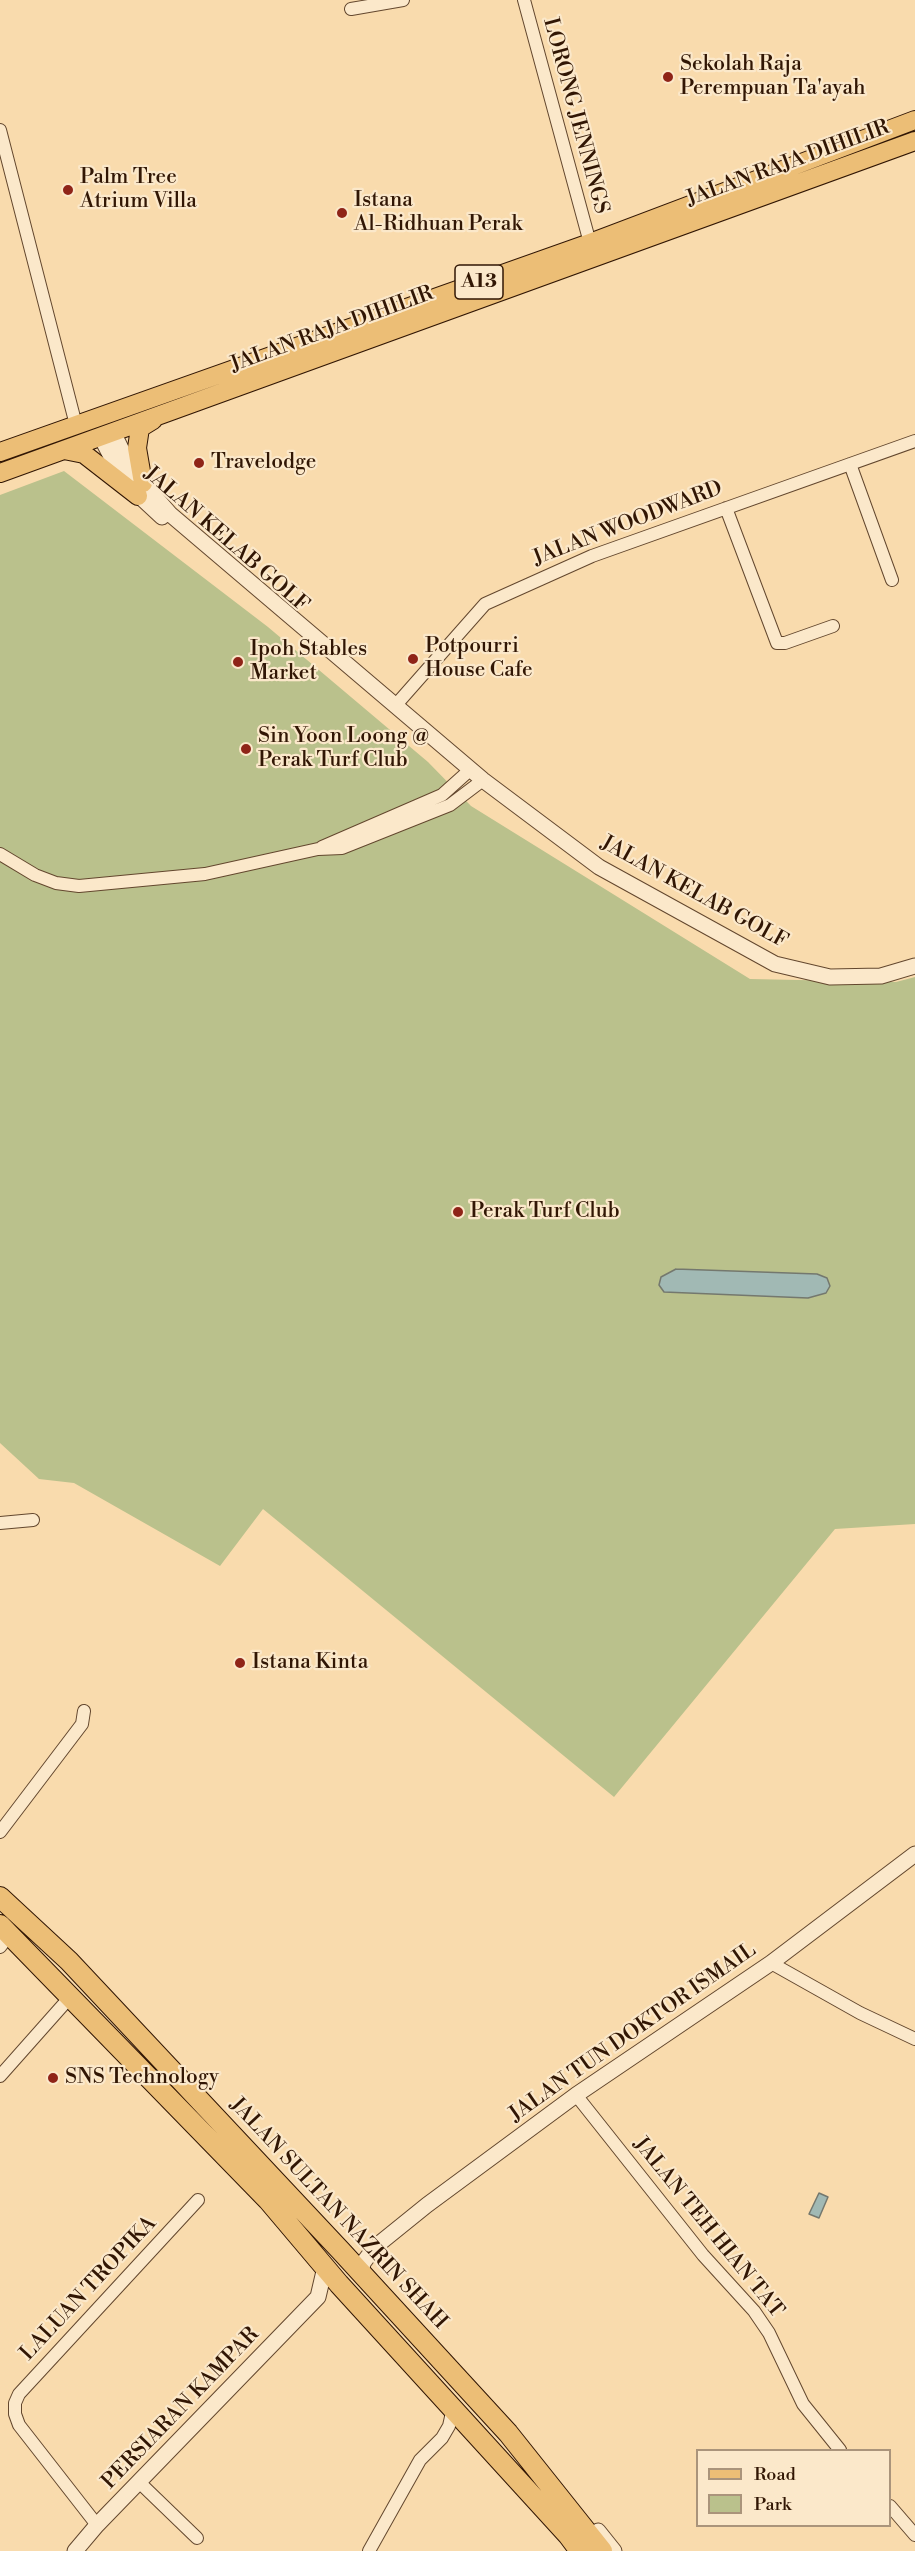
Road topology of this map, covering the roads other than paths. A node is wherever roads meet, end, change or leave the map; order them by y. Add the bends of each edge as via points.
1 (403, 0) edge
2 (524, 0) edge
3 (351, 9) dead end
4 (915, 120) edge
5 (0, 130) edge
6 (915, 141) edge
7 (590, 243) junction
8 (168, 392) junction
9 (160, 416) junction
10 (76, 425) junction
11 (106, 432) junction
12 (915, 441) edge
13 (4, 450) edge
14 (64, 450) junction
15 (850, 464) junction
16 (0, 473) edge
17 (140, 490) junction
18 (726, 508) junction
19 (892, 580) dead end
20 (833, 626) dead end
21 (395, 706) junction
22 (471, 769) junction
23 (483, 780) junction
24 (318, 849) junction
25 (0, 854) edge
26 (915, 966) edge
27 (33, 1520) dead end
28 (0, 1523) edge
29 (84, 1711) dead end
30 (0, 1832) edge
31 (915, 1854) edge
32 (0, 1897) edge
33 (3, 1935) edge
34 (771, 1963) junction
35 (71, 1996) junction
36 (915, 2039) edge
37 (0, 2076) edge
38 (576, 2095) junction
39 (198, 2200) dead end
40 (375, 2247) junction
41 (341, 2251) junction
42 (325, 2267) junction
43 (361, 2273) junction
44 (318, 2297) junction
45 (351, 2297) junction
46 (453, 2408) junction
47 (838, 2449) edge
48 (532, 2461) junction
49 (139, 2482) junction
50 (891, 2507) edge
51 (97, 2524) junction
52 (915, 2535) edge
53 (197, 2538) dead end
54 (75, 2551) edge
55 (369, 2551) edge
56 (580, 2551) edge
57 (602, 2551) edge
58 (614, 2551) edge

1 - 3 street
2 - 7 street, LORONG JENNINGS
4 - 7 main road, JALAN RAJA DIHILIR / A13
5 - 10 street
6 - 9 main road, JALAN RAJA DIHILIR / A13
7 - 8 main road, JALAN RAJA DIHILIR / A13
8 - 10 main road, JALAN RAJA DIHILIR / A13
8 - 11 main road via 159,402 116,418
9 - 11 main road, JALAN RAJA DIHILIR / A13
9 - 17 main road via 140,428
10 - 13 main road, JALAN RAJA DIHILIR / A13
11 - 13 main road via 100,427 36,449
11 - 14 main road, JALAN RAJA DIHILIR / A13
11 - 17 street
12 - 15 street, JALAN WOODWARD
14 - 16 main road, JALAN RAJA DIHILIR / A13
14 - 17 main road via 84,454
15 - 18 street, JALAN WOODWARD
15 - 19 street
17 - 21 street, JALAN KELAB GOLF
17 - 21 street, JALAN KELAB GOLF via 387,704
18 - 20 street via 777,643
18 - 21 street, JALAN WOODWARD via 583,559 485,604
21 - 22 street, JALAN KELAB GOLF
22 - 23 street, JALAN KELAB GOLF
22 - 24 street via 441,795
23 - 24 street via 450,805 342,848
23 - 26 street, JALAN KELAB GOLF via 599,867 775,964 830,977 881,976
24 - 25 street via 205,874 79,886 35,875
27 - 28 street
29 - 30 street via 82,1724
31 - 34 street, JALAN TUN DOKTOR ISMAIL
32 - 41 highway, JALAN SULTAN NAZRIN SHAH via 69,1961
33 - 35 highway, JALAN SULTAN NAZRIN SHAH
34 - 36 street
34 - 38 street, JALAN TUN DOKTOR ISMAIL
35 - 37 street
35 - 42 highway, JALAN SULTAN NAZRIN SHAH via 268,2200
38 - 40 street, JALAN TUN DOKTOR ISMAIL
38 - 47 street, JALAN TEH HIAN TAT via 703,2255 754,2312 769,2333 803,2404
39 - 51 street, LALUAN TROPIKA via 15,2403 19,2425
40 - 41 street, JALAN TUN DOKTOR ISMAIL
40 - 43 street, JALAN TUN DOKTOR ISMAIL
41 - 43 highway, JALAN SULTAN NAZRIN SHAH
42 - 44 street
42 - 45 highway, JALAN SULTAN NAZRIN SHAH
43 - 48 highway, JALAN SULTAN NAZRIN SHAH
44 - 45 street via 334,2293
44 - 49 street, PERSIARAN KAMPAR
45 - 46 highway, JALAN SULTAN NAZRIN SHAH
46 - 55 street via 445,2432 420,2460
46 - 56 highway, JALAN SULTAN NAZRIN SHAH
48 - 57 highway, JALAN SULTAN NAZRIN SHAH
48 - 58 street via 579,2508
49 - 51 street, PERSIARAN KAMPAR
49 - 53 street
50 - 52 street
51 - 54 street, PERSIARAN KAMPAR

